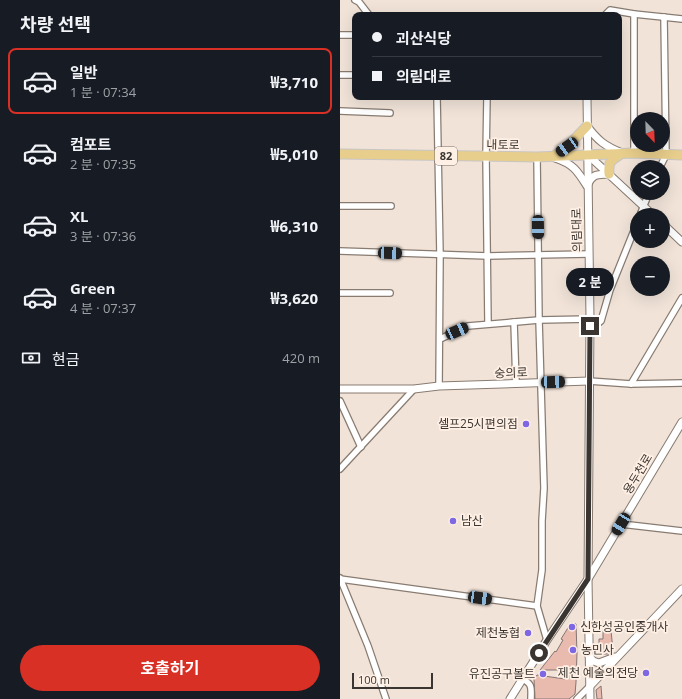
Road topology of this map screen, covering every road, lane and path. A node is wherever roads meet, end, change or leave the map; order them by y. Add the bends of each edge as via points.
1 (355, 0) edge
2 (367, 12) edge
3 (608, 12) edge
4 (622, 12) edge
5 (622, 12) edge
6 (634, 14) junction
7 (664, 18) junction
8 (682, 19) edge
9 (340, 35) edge
10 (352, 35) edge
11 (340, 75) edge
12 (352, 75) edge
13 (437, 100) edge
14 (487, 100) edge
15 (587, 100) edge
16 (340, 111) edge
17 (390, 113) dead end
18 (587, 126) junction
19 (622, 153) junction
20 (634, 153) junction
21 (340, 154) edge
22 (588, 155) junction
23 (666, 155) junction
24 (682, 155) edge
25 (438, 156) junction
26 (486, 156) junction
27 (537, 157) junction
28 (553, 157) junction
29 (664, 160) edge
30 (609, 174) junction
31 (587, 186) junction
32 (646, 200) edge
33 (340, 206) edge
34 (391, 206) dead end
35 (644, 206) joint
36 (670, 231) edge
37 (630, 240) edge
38 (682, 242) edge
39 (340, 251) edge
40 (589, 254) junction
41 (440, 255) junction
42 (538, 255) junction
43 (488, 256) junction
44 (340, 293) edge
45 (390, 293) dead end
46 (682, 298) edge
47 (539, 320) junction
48 (590, 320) junction
49 (514, 322) junction
50 (488, 324) junction
51 (590, 331) junction
52 (440, 339) junction
53 (589, 381) junction
54 (541, 383) junction
55 (682, 383) edge
56 (516, 384) junction
57 (631, 384) junction
58 (439, 386) junction
59 (340, 389) edge
60 (414, 390) junction
61 (340, 401) edge
62 (682, 422) edge
63 (362, 447) junction
64 (340, 469) edge
65 (621, 524) junction
66 (682, 531) edge
67 (340, 578) edge
68 (588, 579) junction
69 (682, 589) edge
70 (537, 606) junction
71 (547, 640) junction
72 (589, 656) junction
73 (619, 656) junction
74 (523, 679) junction
75 (590, 686) junction
76 (386, 699) edge
77 (510, 699) edge
78 (531, 699) edge
79 (577, 699) edge
80 (590, 699) edge

1 - 2 street
3 - 5 street
4 - 6 street
6 - 7 street
6 - 20 street
7 - 8 street
7 - 23 street
9 - 10 street
11 - 12 street
13 - 25 street
14 - 26 street
15 - 18 street, 의림대로
16 - 17 street
18 - 19 street via 607,147
18 - 22 street, 의림대로
18 - 28 main road via 567,147
19 - 20 main road, 내토로 / 82
19 - 22 main road, 내토로 / 82
19 - 30 main road via 608,166
20 - 23 main road, 내토로 / 82
21 - 25 main road, 내토로 / 82
22 - 28 main road, 내토로 / 82
22 - 30 street
22 - 31 street, 의림대로
23 - 24 main road, 내토로 / 82
23 - 29 street
25 - 26 main road, 내토로 / 82
25 - 41 street
26 - 27 main road, 내토로 / 82
26 - 43 street
27 - 28 main road, 내토로 / 82
27 - 42 street
28 - 31 street via 567,162 578,172
30 - 31 street via 591,177
30 - 35 street
31 - 40 street, 의림대로
32 - 35 street
33 - 34 street
36 - 38 street
37 - 51 street via 610,290 601,321
39 - 41 street
40 - 42 street
40 - 48 street, 의림대로
41 - 43 street
41 - 52 street
42 - 43 street
42 - 47 street
43 - 50 street
44 - 45 street
46 - 57 street
47 - 48 street
47 - 49 street
47 - 54 street
48 - 51 street, 의림대로
49 - 50 street
49 - 56 street
50 - 52 street via 468,326
51 - 53 street, 의림대로
52 - 58 street
53 - 54 street, 숭의로
53 - 57 street, 숭의로
53 - 68 street, 의림대로
54 - 56 street, 숭의로
54 - 70 street via 544,488 542,570
55 - 57 street, 숭의로
56 - 58 street, 숭의로
58 - 60 street, 숭의로
59 - 60 street, 숭의로
60 - 63 street
61 - 63 street
62 - 65 street, 용두천로
63 - 64 street
65 - 66 street
65 - 68 street, 용두천로
67 - 70 street
67 - 76 street via 368,646
68 - 71 street, 용두천로
68 - 72 street, 의림대로
69 - 73 street
70 - 71 street
71 - 74 street, 용두천로
72 - 73 street via 594,662 599,663
72 - 75 street, 의림대로
73 - 75 street
74 - 77 street, 용두천로
74 - 78 street via 531,686
75 - 79 street
75 - 80 street, 의림대로

